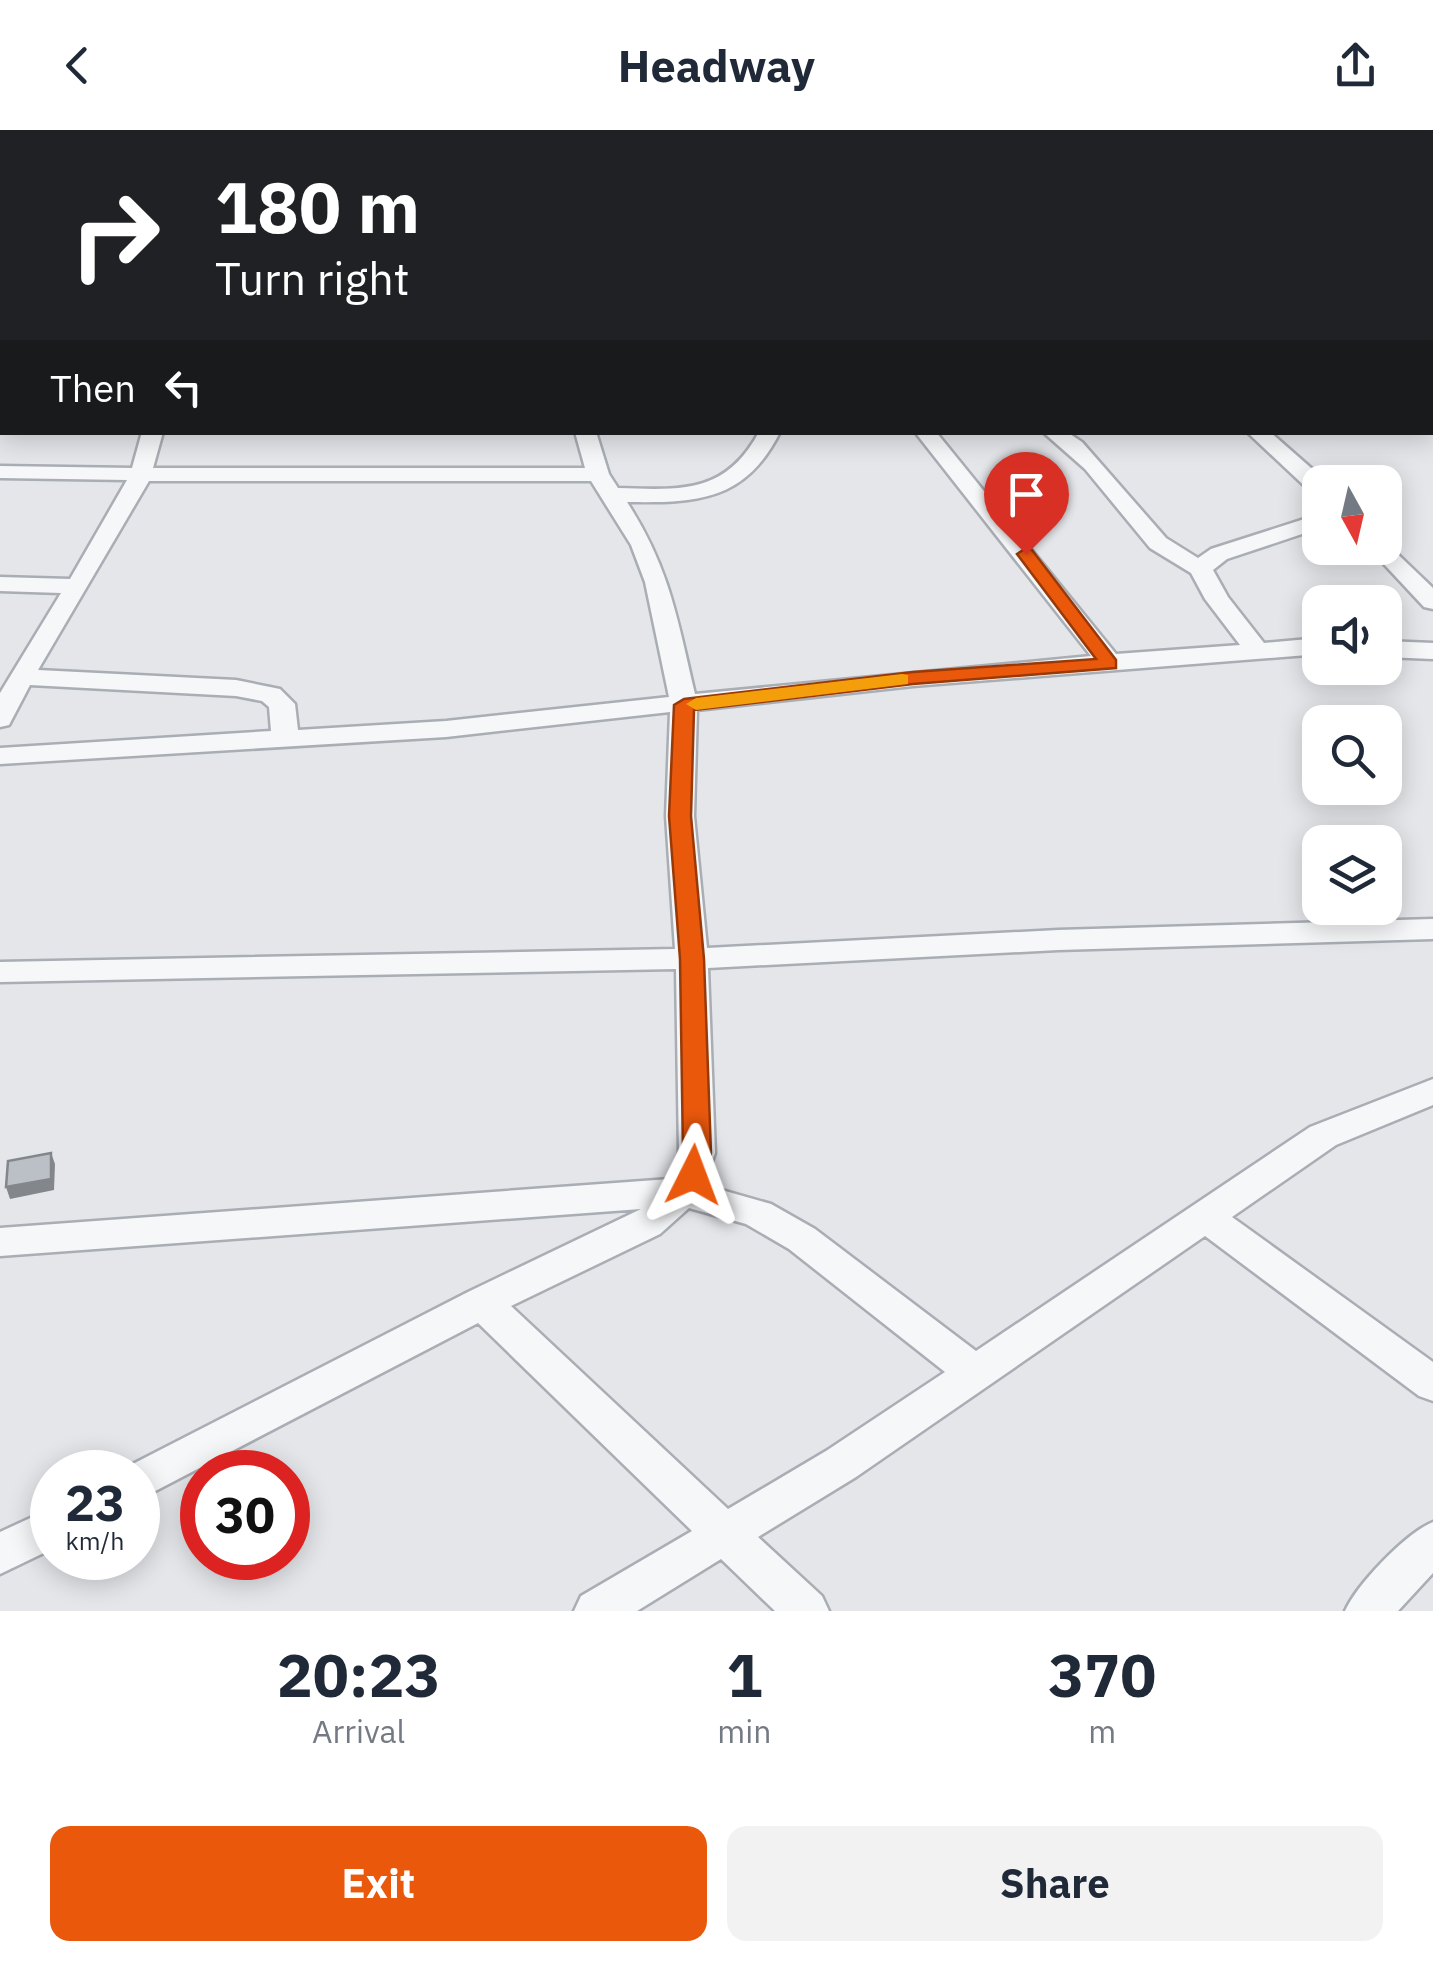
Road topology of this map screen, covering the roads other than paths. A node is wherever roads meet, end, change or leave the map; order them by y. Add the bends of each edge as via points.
1 (152, 435) edge
2 (586, 435) edge
3 (768, 435) edge
4 (927, 435) edge
5 (1058, 435) edge
6 (1260, 435) edge
7 (0, 472) edge
8 (1302, 472) edge
9 (598, 474) junction
10 (140, 476) junction
11 (614, 495) junction
12 (1302, 528) edge
13 (1397, 565) edge
14 (1200, 568) junction
15 (0, 584) edge
16 (77, 586) junction
17 (1433, 602) edge
18 (1302, 647) edge
19 (1402, 649) edge
20 (1256, 650) junction
21 (1433, 650) edge
22 (1110, 664) junction
23 (21, 677) junction
24 (684, 705) junction
25 (0, 720) edge
26 (285, 739) junction
27 (0, 756) edge
28 (1433, 929) edge
29 (692, 959) junction
30 (0, 972) edge
31 (1433, 1091) edge
32 (682, 1192) junction
33 (1206, 1217) junction
34 (0, 1242) edge
35 (482, 1303) junction
36 (974, 1372) junction
37 (1433, 1384) edge
38 (160, 1471) edge
39 (724, 1536) junction
40 (30, 1538) edge
41 (1433, 1542) edge
42 (0, 1554) edge
43 (1380, 1608) edge
44 (598, 1611) edge
45 (806, 1611) edge

1 - 10 street
2 - 9 street
3 - 11 street via 736,480 718,489
4 - 22 street
5 - 14 street via 1109,481 1166,554
6 - 8 street
7 - 10 street
9 - 10 street
9 - 11 street
10 - 16 street
11 - 24 street via 658,582
12 - 14 street via 1219,554
13 - 17 street
14 - 20 street
15 - 16 street
16 - 23 street
18 - 20 street
19 - 21 street
20 - 22 street
22 - 24 street
23 - 25 street
23 - 26 street via 271,695 282,704
24 - 26 street
24 - 29 street via 680,816
26 - 27 street
28 - 29 street
29 - 30 street
29 - 32 street via 697,1153
31 - 33 street via 1323,1136
32 - 34 street
32 - 35 street via 647,1224
32 - 36 street via 758,1214 802,1240
33 - 36 street
33 - 37 street
35 - 38 street
35 - 39 street
36 - 39 street
39 - 44 street
39 - 45 street
40 - 42 street
41 - 43 street

